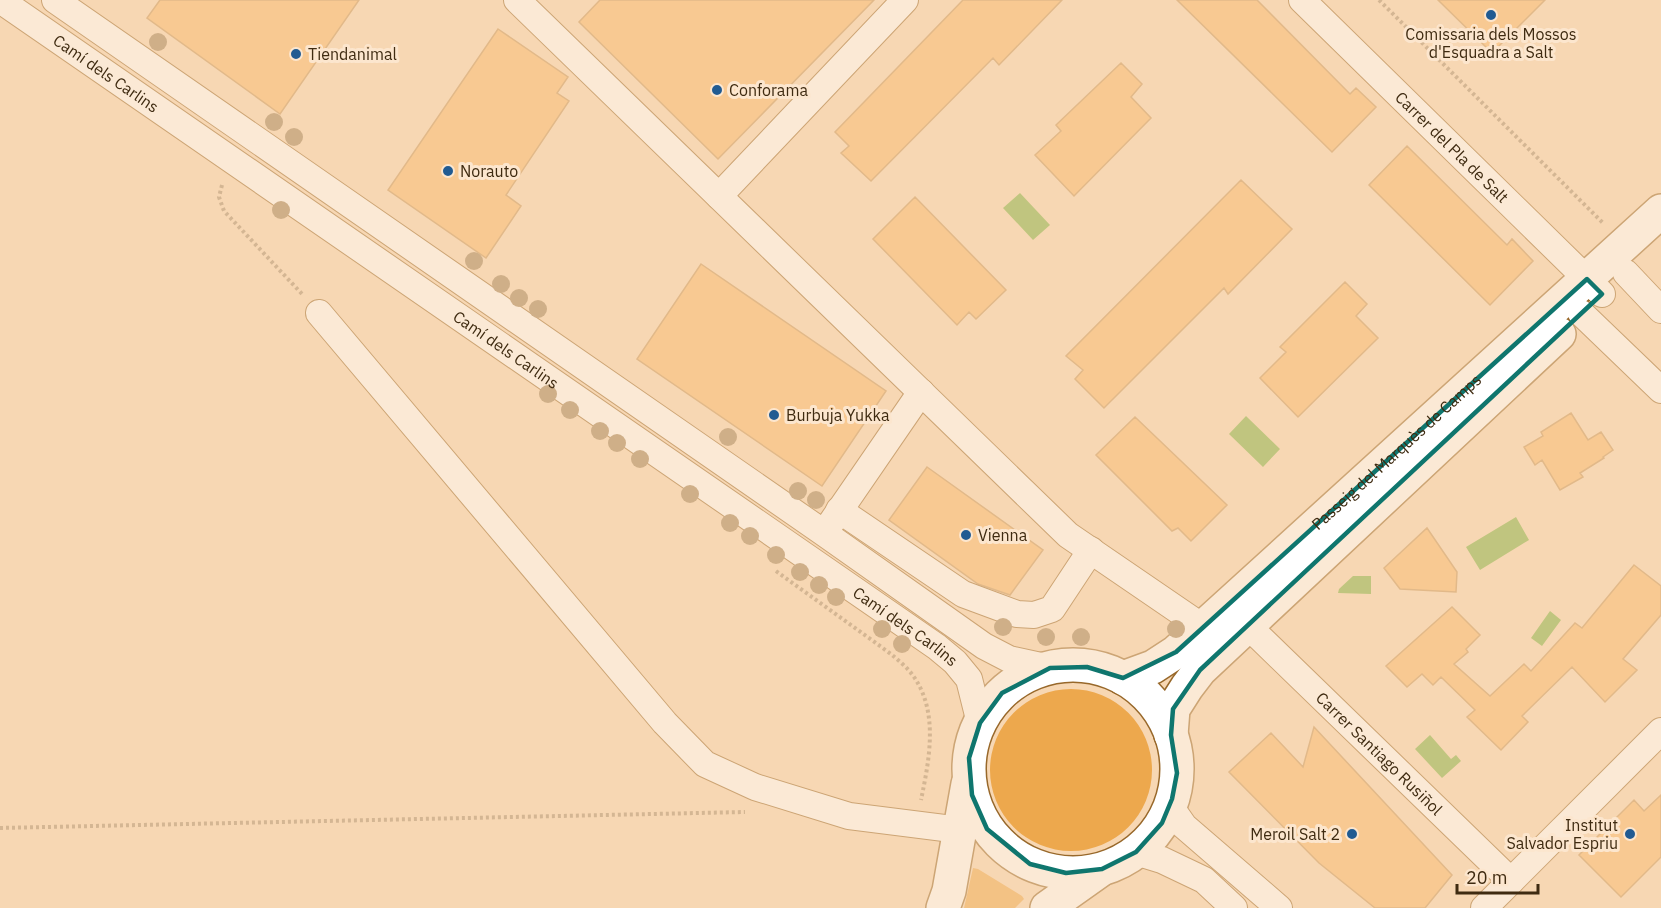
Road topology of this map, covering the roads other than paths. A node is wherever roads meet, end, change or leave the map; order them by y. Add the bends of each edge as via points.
1 (0, 0) edge
2 (55, 0) edge
3 (517, 0) edge
4 (905, 0) edge
5 (1302, 0) edge
6 (84, 8) edge
7 (719, 196) junction
8 (1661, 211) edge
9 (1661, 241) edge
10 (1604, 281) junction
11 (1661, 310) edge
12 (319, 313) road end
13 (1661, 390) edge
14 (921, 392) junction
15 (839, 510) junction
16 (824, 533) junction
17 (1091, 550) junction
18 (1248, 626) junction
19 (1204, 628) junction
20 (1050, 668) junction
21 (1122, 678) junction
22 (980, 723) junction
23 (1661, 731) edge
24 (1171, 735) junction
25 (969, 777) junction
26 (1170, 806) junction
27 (960, 830) junction
28 (1136, 852) junction
29 (1102, 869) junction
30 (1511, 881) junction
31 (944, 908) edge
32 (1047, 908) edge
33 (1234, 908) edge
34 (1279, 908) edge
35 (1484, 908) edge

1 - 22 street, Camí dels Carlins via 937,647 969,679
2 - 6 street, Camí dels Carlins
3 - 7 street
4 - 7 street
5 - 10 street, Carrer del Pla de Salt
6 - 16 street, Camí dels Carlins
7 - 14 street
8 - 10 main road, Passeig del Marquès de Camps
9 - 10 main road, Passeig del Marquès de Camps
10 - 11 street
10 - 13 street
10 - 18 main road, Passeig del Marquès de Camps
10 - 19 main road, Passeig del Marquès de Camps
12 - 27 street via 665,723 705,764 755,787 849,816
14 - 15 street
14 - 17 street via 1068,535
15 - 16 street
15 - 17 street via 963,594 1017,614 1034,615 1052,609
16 - 20 street, Camí dels Carlins via 984,646 1009,659
17 - 19 street
18 - 24 main road, Passeig del Marquès de Camps via 1187,687 1173,709
18 - 30 street, Carrer Santiago Rusiñol
19 - 21 main road, Passeig del Marquès de Camps via 1153,667
20 - 21 main road via 1087,667
20 - 22 main road via 1009,688 989,707
21 - 24 main road via 1152,702
22 - 25 main road via 971,749
23 - 30 street
24 - 26 main road via 1176,773
25 - 27 main road
25 - 29 main road via 975,804 987,829 1014,855 1030,864 1066,873
26 - 28 main road via 1154,834
26 - 34 street via 1184,826
27 - 31 main road
28 - 29 main road
28 - 33 street via 1204,880
29 - 32 main road
30 - 35 street

